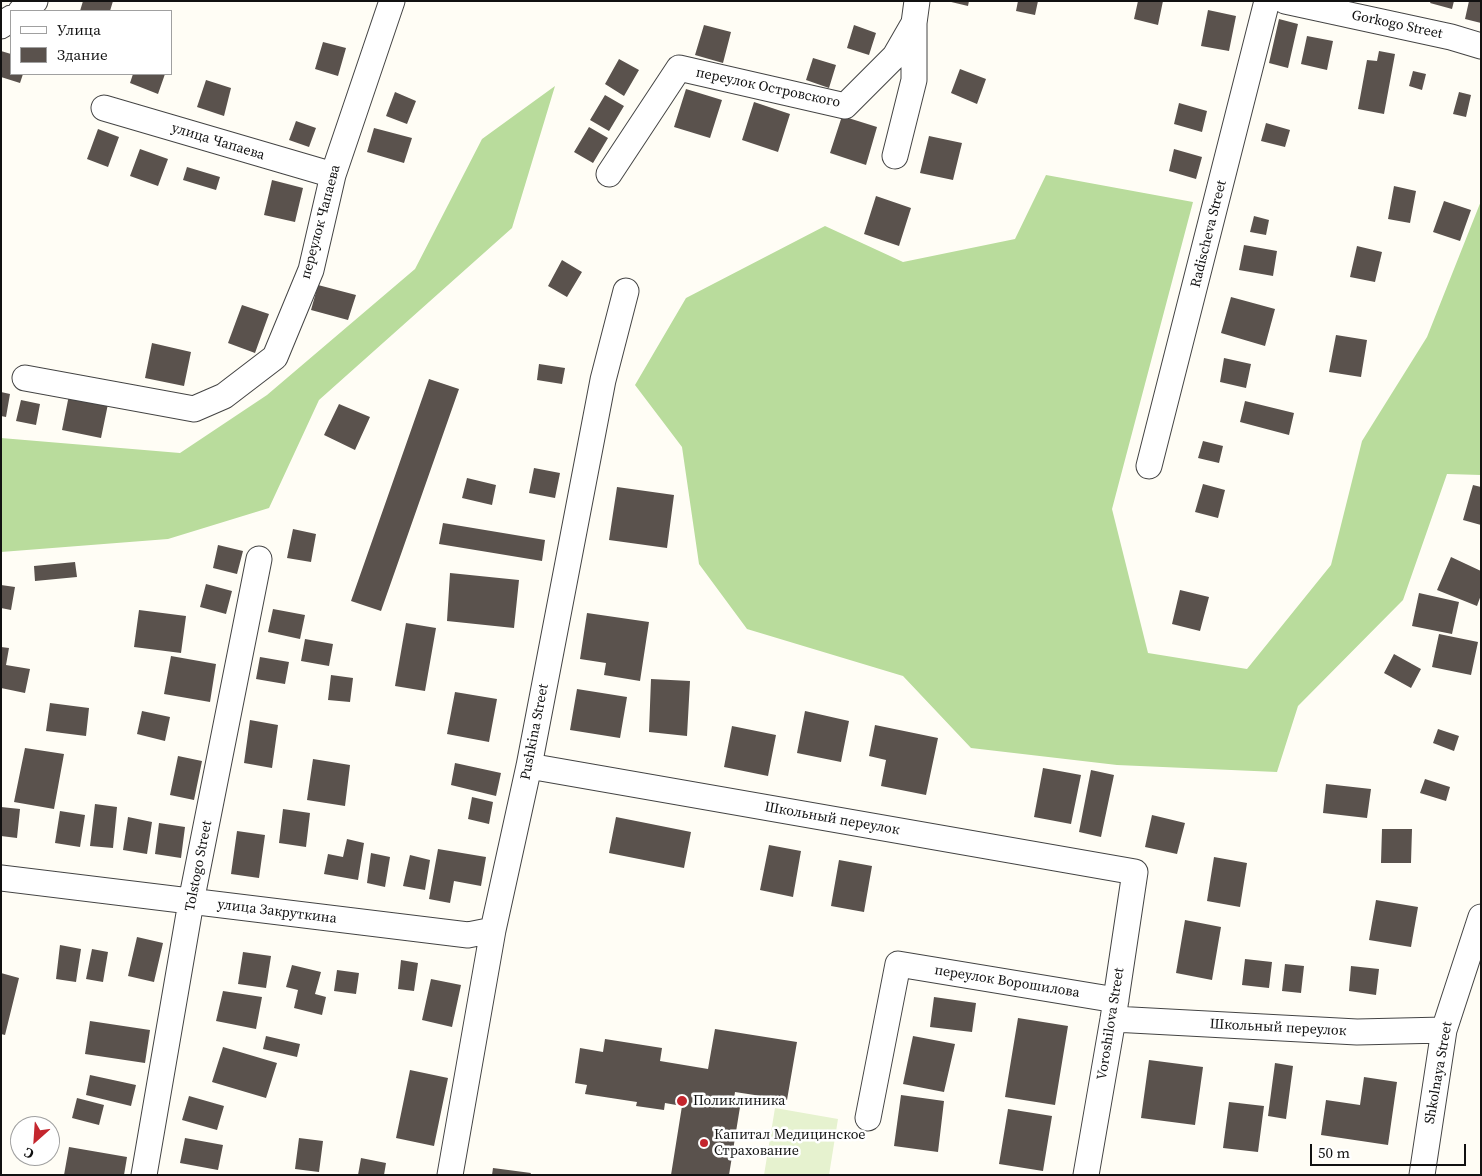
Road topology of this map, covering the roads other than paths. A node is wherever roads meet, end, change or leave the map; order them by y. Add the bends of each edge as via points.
1 (35, 1) edge
2 (392, 1) edge
3 (1267, 1) edge
4 (1285, 1) edge
5 (22, 10) edge
6 (916, 12) edge
7 (1481, 46) edge
8 (104, 108) dead end
9 (895, 156) dead end
10 (609, 174) dead end
11 (333, 175) junction
12 (626, 291) dead end
13 (24, 378) dead end
14 (1149, 466) dead end
15 (260, 559) dead end
16 (529, 766) junction
17 (1135, 872) joint
18 (1, 878) edge
19 (191, 902) junction
20 (1481, 917) edge
21 (493, 930) junction
22 (1114, 1009) junction
23 (1444, 1030) junction
24 (868, 1118) dead end
25 (144, 1175) edge
26 (450, 1175) edge
27 (1086, 1175) edge
28 (1422, 1175) edge

1 - 5 street
2 - 11 street, переулок Чапаева
3 - 14 street, Radischeva Street
4 - 7 street, Gorkogo Street
6 - 9 street via 914,80
6 - 10 street, переулок Островского via 895,56 845,106 679,68
8 - 11 street, улица Чапаева
11 - 13 street, переулок Чапаева via 311,270 275,357 224,396 194,409
12 - 16 street, Pushkina Street via 603,380
15 - 19 street, Tolstogo Street
16 - 17 street, Школьный переулок
16 - 21 street, Pushkina Street
17 - 22 street, Voroshilova Street
18 - 19 street, улица Закруткина
19 - 21 street, улица Закруткина via 468,935
19 - 25 street, Tolstogo Street
20 - 23 street, Shkolnaya Street
21 - 26 street, Pushkina Street
22 - 23 street, Школьный переулок via 1357,1032
22 - 24 street, переулок Ворошилова via 898,964
22 - 27 street, Voroshilova Street
23 - 28 street, Shkolnaya Street

